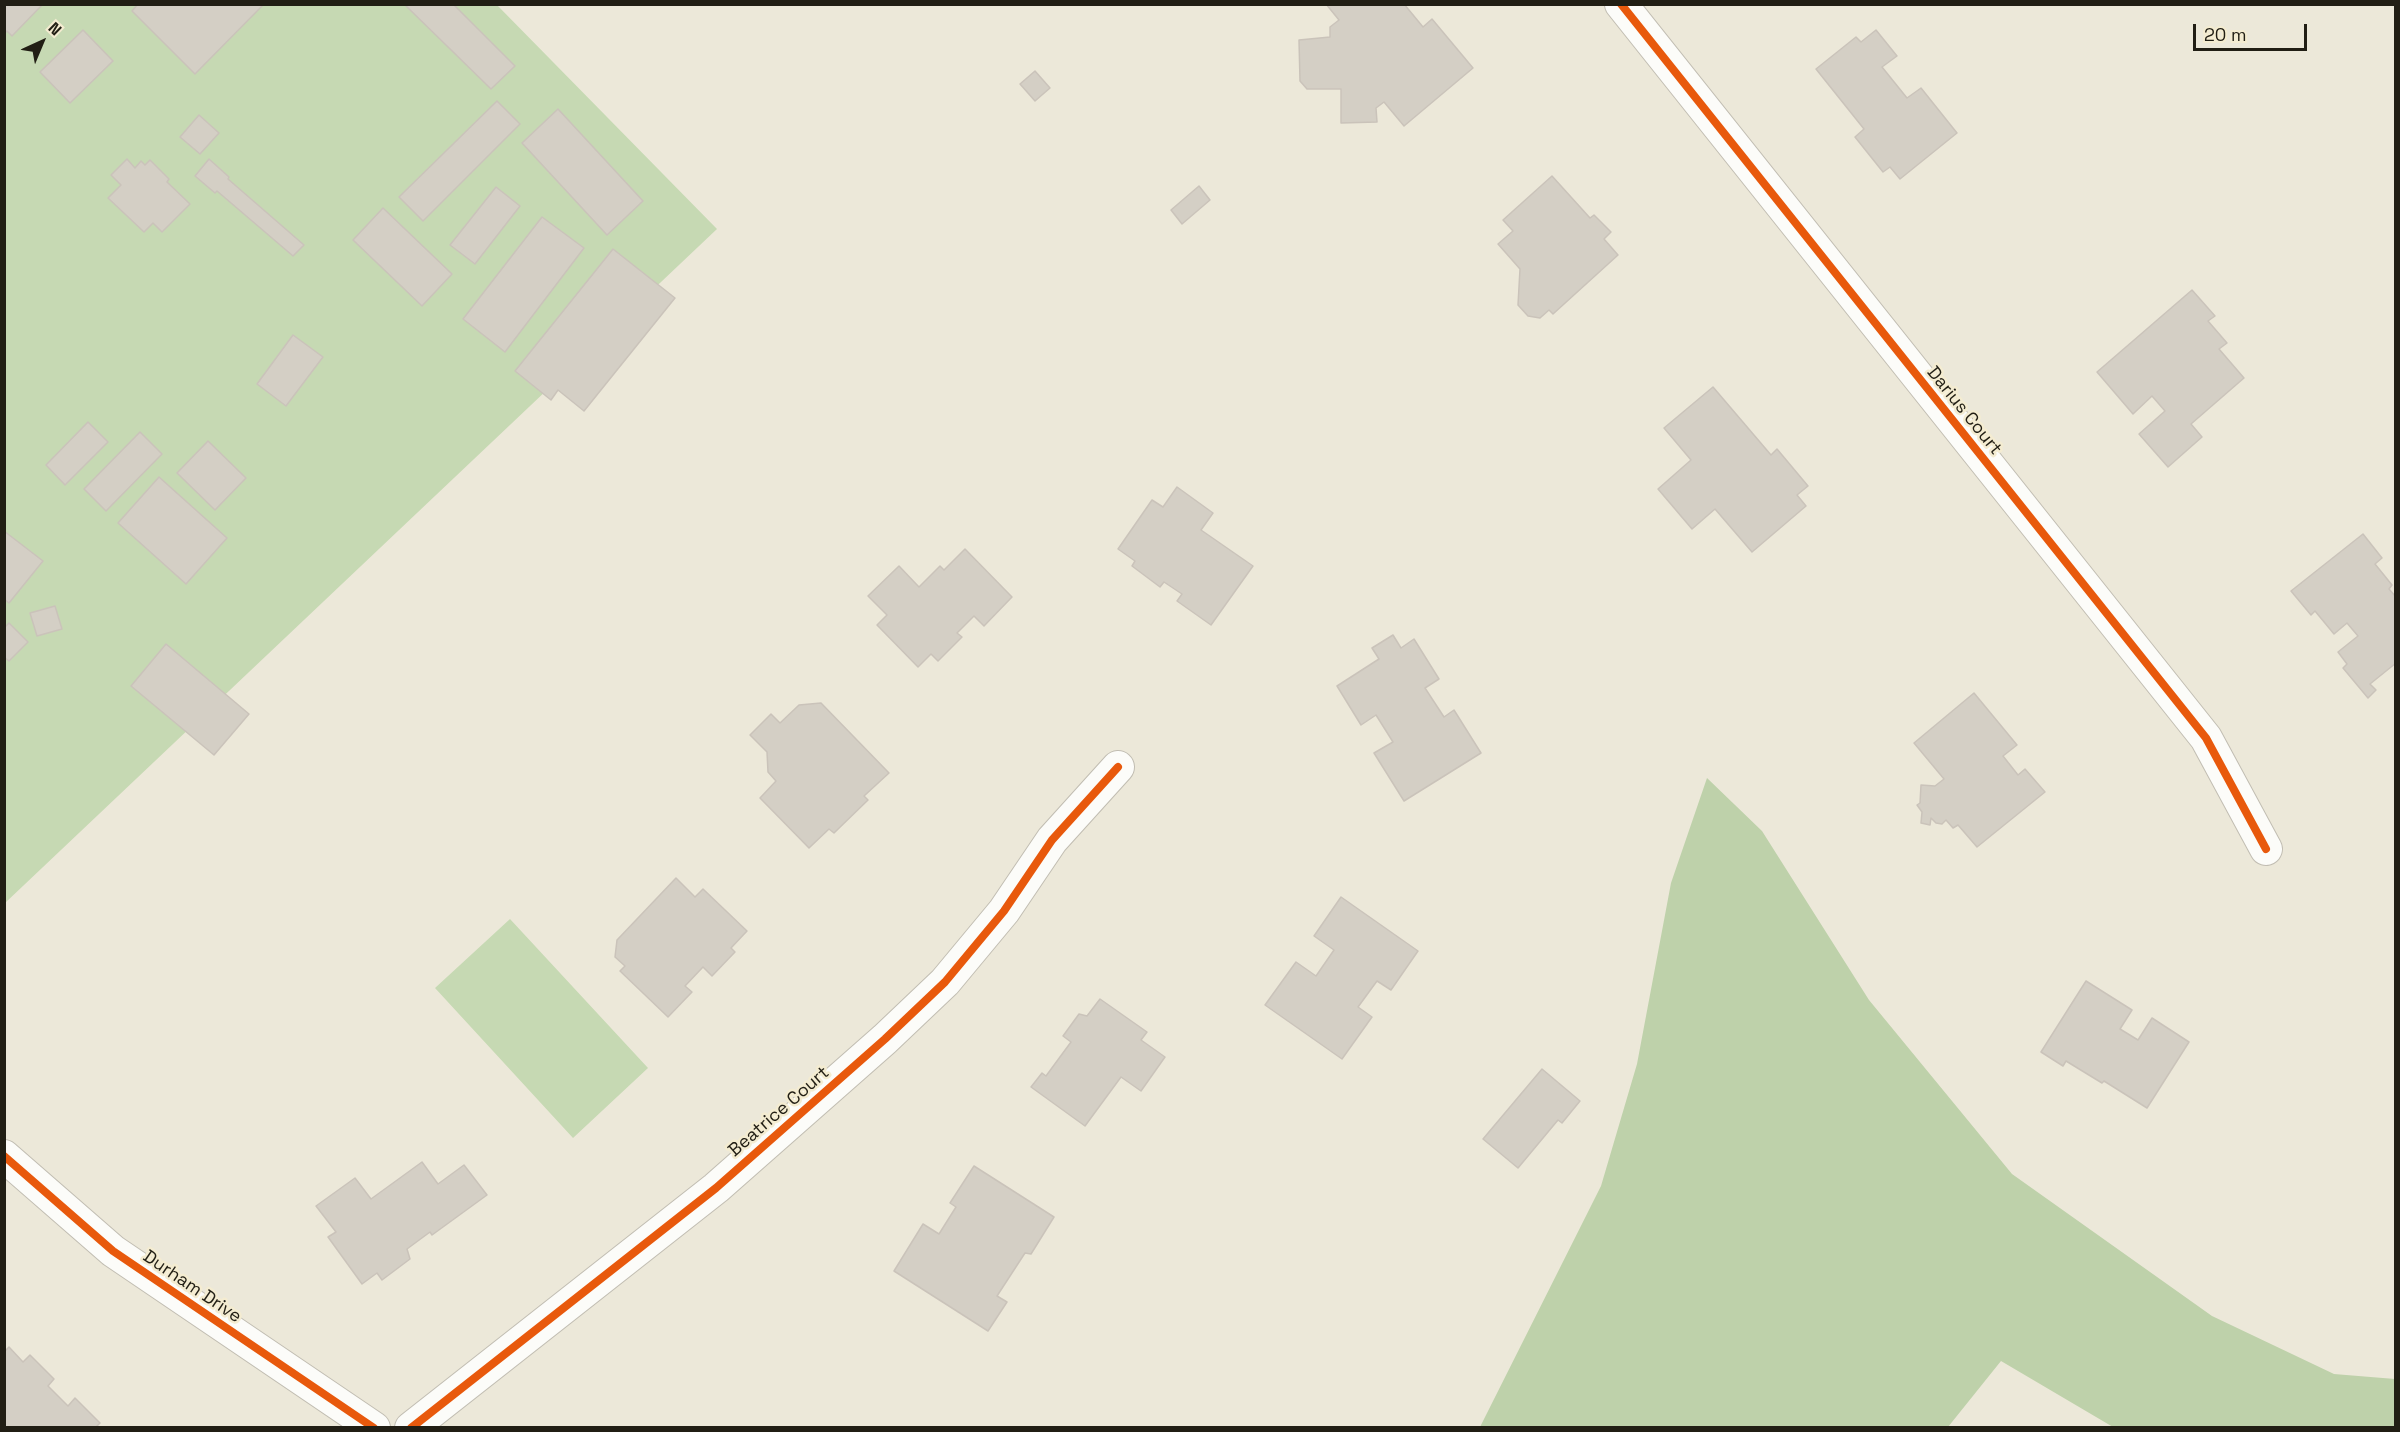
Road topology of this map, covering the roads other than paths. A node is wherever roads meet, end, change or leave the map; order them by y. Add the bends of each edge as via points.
1 (1621, 4) edge
2 (1118, 767) dead end
3 (2266, 849) dead end
4 (4, 1156) edge
5 (375, 1428) edge
6 (411, 1428) edge

1 - 3 street, Darius Court via 2206,738
2 - 6 street, Beatrice Court via 1052,840 1004,911 945,982 885,1039 716,1188
4 - 5 street, Durham Drive via 113,1251

